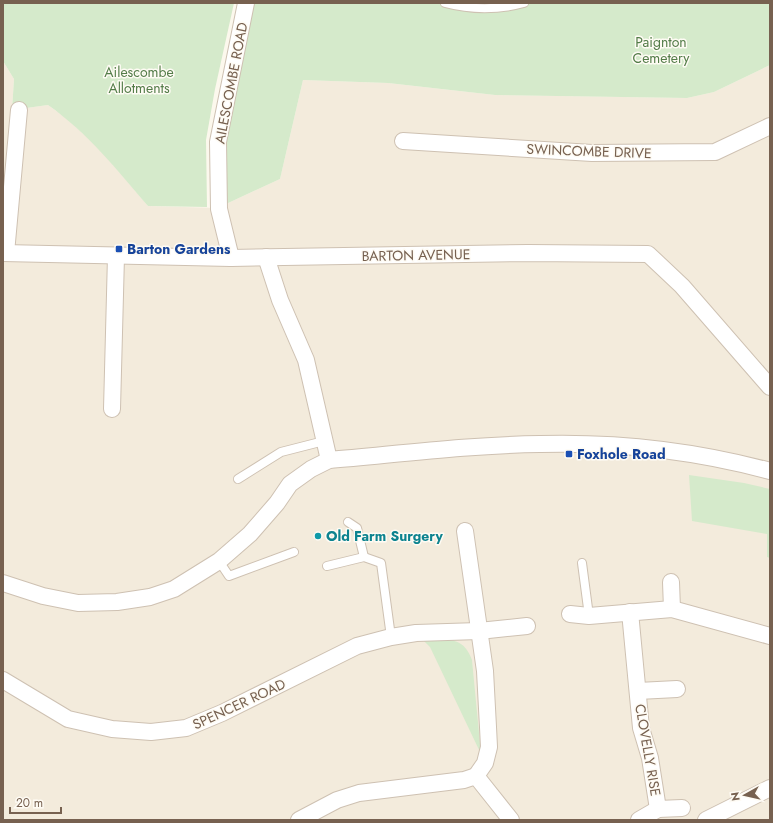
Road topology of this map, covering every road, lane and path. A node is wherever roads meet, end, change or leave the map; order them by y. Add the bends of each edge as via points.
1 (246, 3) edge
2 (444, 3) edge
3 (524, 3) edge
4 (19, 110) dead end
5 (770, 126) edge
6 (403, 141) dead end
7 (4, 253) edge
8 (116, 256) junction
9 (266, 257) junction
10 (231, 258) junction
11 (770, 388) edge
12 (112, 409) dead end
13 (324, 441) junction
14 (329, 460) junction
15 (770, 471) edge
16 (238, 479) dead end
17 (348, 522) dead end
18 (465, 531) dead end
19 (294, 552) dead end
20 (364, 557) junction
21 (219, 561) junction
22 (582, 563) dead end
23 (327, 566) dead end
24 (671, 582) dead end
25 (3, 583) edge
26 (672, 609) junction
27 (630, 612) junction
28 (570, 614) dead end
29 (589, 616) junction
30 (527, 626) dead end
31 (478, 632) junction
32 (770, 636) edge
33 (391, 637) junction
34 (3, 680) edge
35 (677, 689) dead end
36 (638, 691) junction
37 (476, 776) junction
38 (770, 788) edge
39 (658, 808) junction
40 (682, 808) dead end
41 (299, 820) edge
42 (512, 820) edge
43 (639, 820) edge
44 (706, 820) edge

1 - 10 street, AILESCOMBE ROAD via 218,142 219,208
2 - 3 lane via 464,8 496,8
4 - 7 street
5 - 6 street, SWINCOMBE DRIVE via 715,152 592,153
7 - 8 street, BARTON AVENUE
8 - 10 street, BARTON AVENUE
8 - 12 street
9 - 10 street, BARTON AVENUE
9 - 11 street, BARTON AVENUE via 528,252 648,254 682,286
9 - 13 street via 280,300 306,360
13 - 14 street
13 - 16 lane via 282,452
14 - 15 street via 539,444 608,445 674,453
14 - 21 street via 310,469 290,484 250,534
17 - 20 lane via 357,528
18 - 31 street
19 - 21 lane via 229,576
20 - 23 lane
20 - 33 lane via 381,563
21 - 25 street via 174,589 150,597 117,602 78,603 43,596
22 - 29 lane
24 - 26 street
26 - 27 street
26 - 32 street
27 - 29 street
27 - 36 street, CLOVELLY RISE
28 - 29 street
30 - 31 street, SPENCER ROAD
31 - 33 street, SPENCER ROAD via 416,633
31 - 37 street via 485,670 489,747 485,763
33 - 34 street, SPENCER ROAD via 356,646 262,694 186,728 151,732 112,729 68,719
35 - 36 street, CLOVELLY RISE
36 - 39 street, CLOVELLY RISE via 642,728
37 - 41 street via 464,780 359,793 337,800
37 - 42 street
38 - 44 street
39 - 40 street, CLOVELLY RISE
39 - 43 street, CLOVELLY RISE

